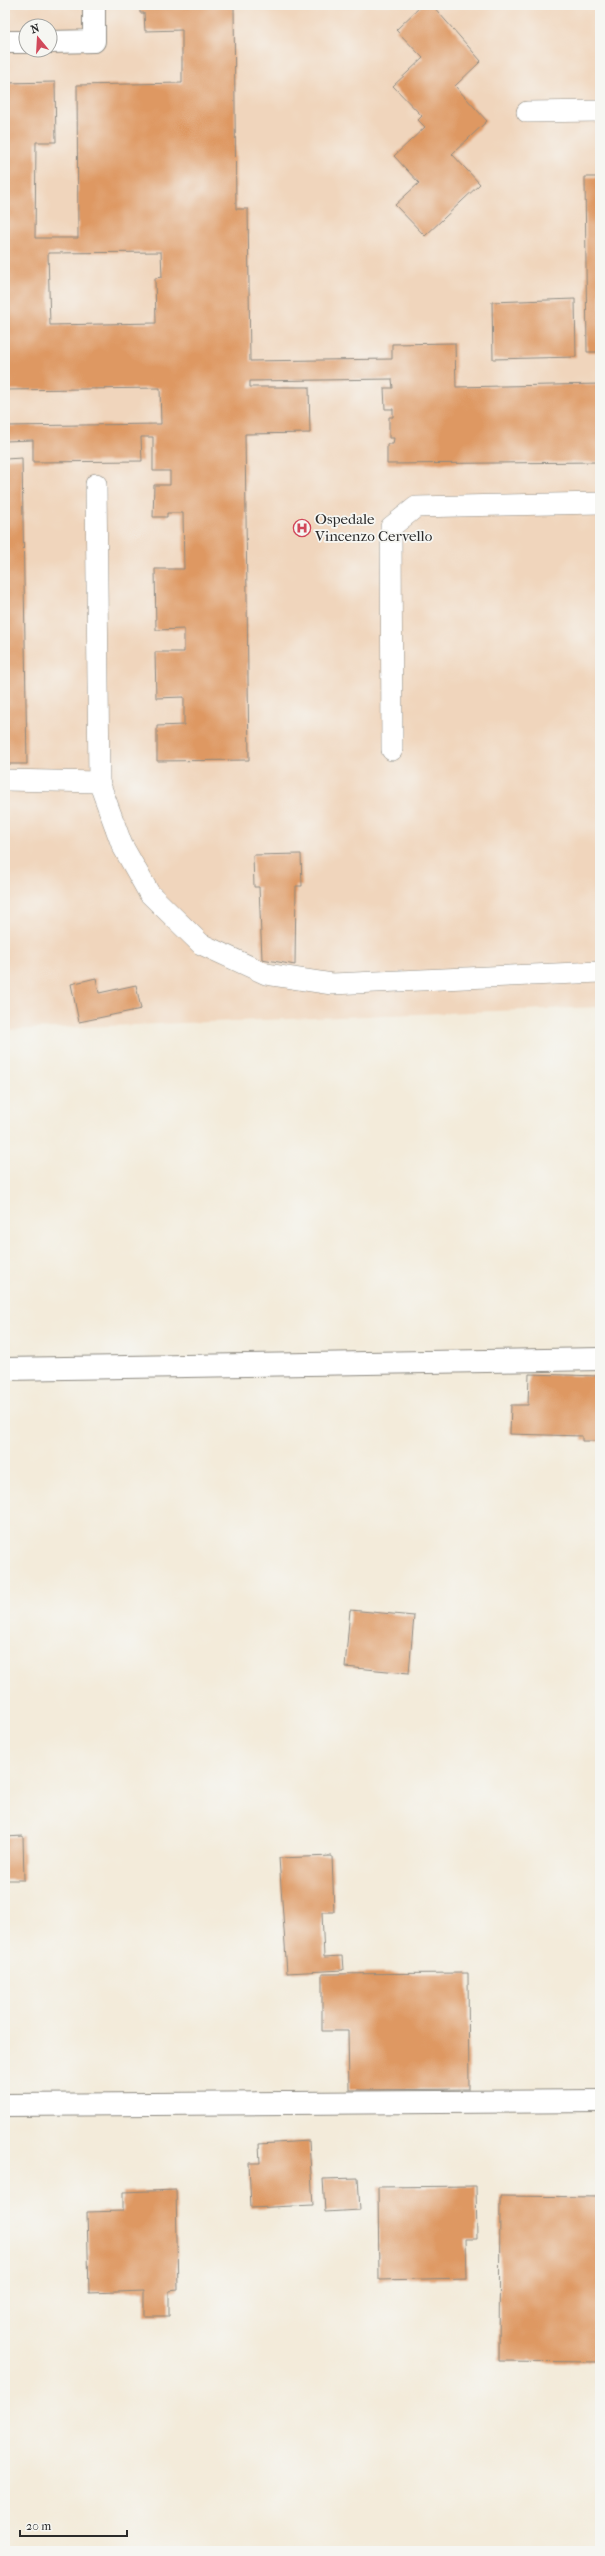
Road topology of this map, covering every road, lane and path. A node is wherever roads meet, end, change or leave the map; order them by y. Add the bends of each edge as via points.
1 (94, 5) edge
2 (5, 42) edge
3 (18, 42) edge
4 (58, 42) edge
5 (600, 110) edge
6 (527, 112) dead end
7 (96, 484) dead end
8 (600, 503) edge
9 (392, 750) dead end
10 (5, 780) edge
11 (99, 782) junction
12 (600, 972) edge
13 (600, 1359) edge
14 (5, 1369) edge
15 (600, 2101) edge
16 (5, 2105) edge

1 - 4 street via 94,42
2 - 3 street
5 - 6 lane
7 - 11 lane
8 - 9 lane via 416,507 391,528
10 - 11 lane
11 - 12 lane via 122,845 149,893 202,944 266,974 332,984
13 - 14 street
15 - 16 street

